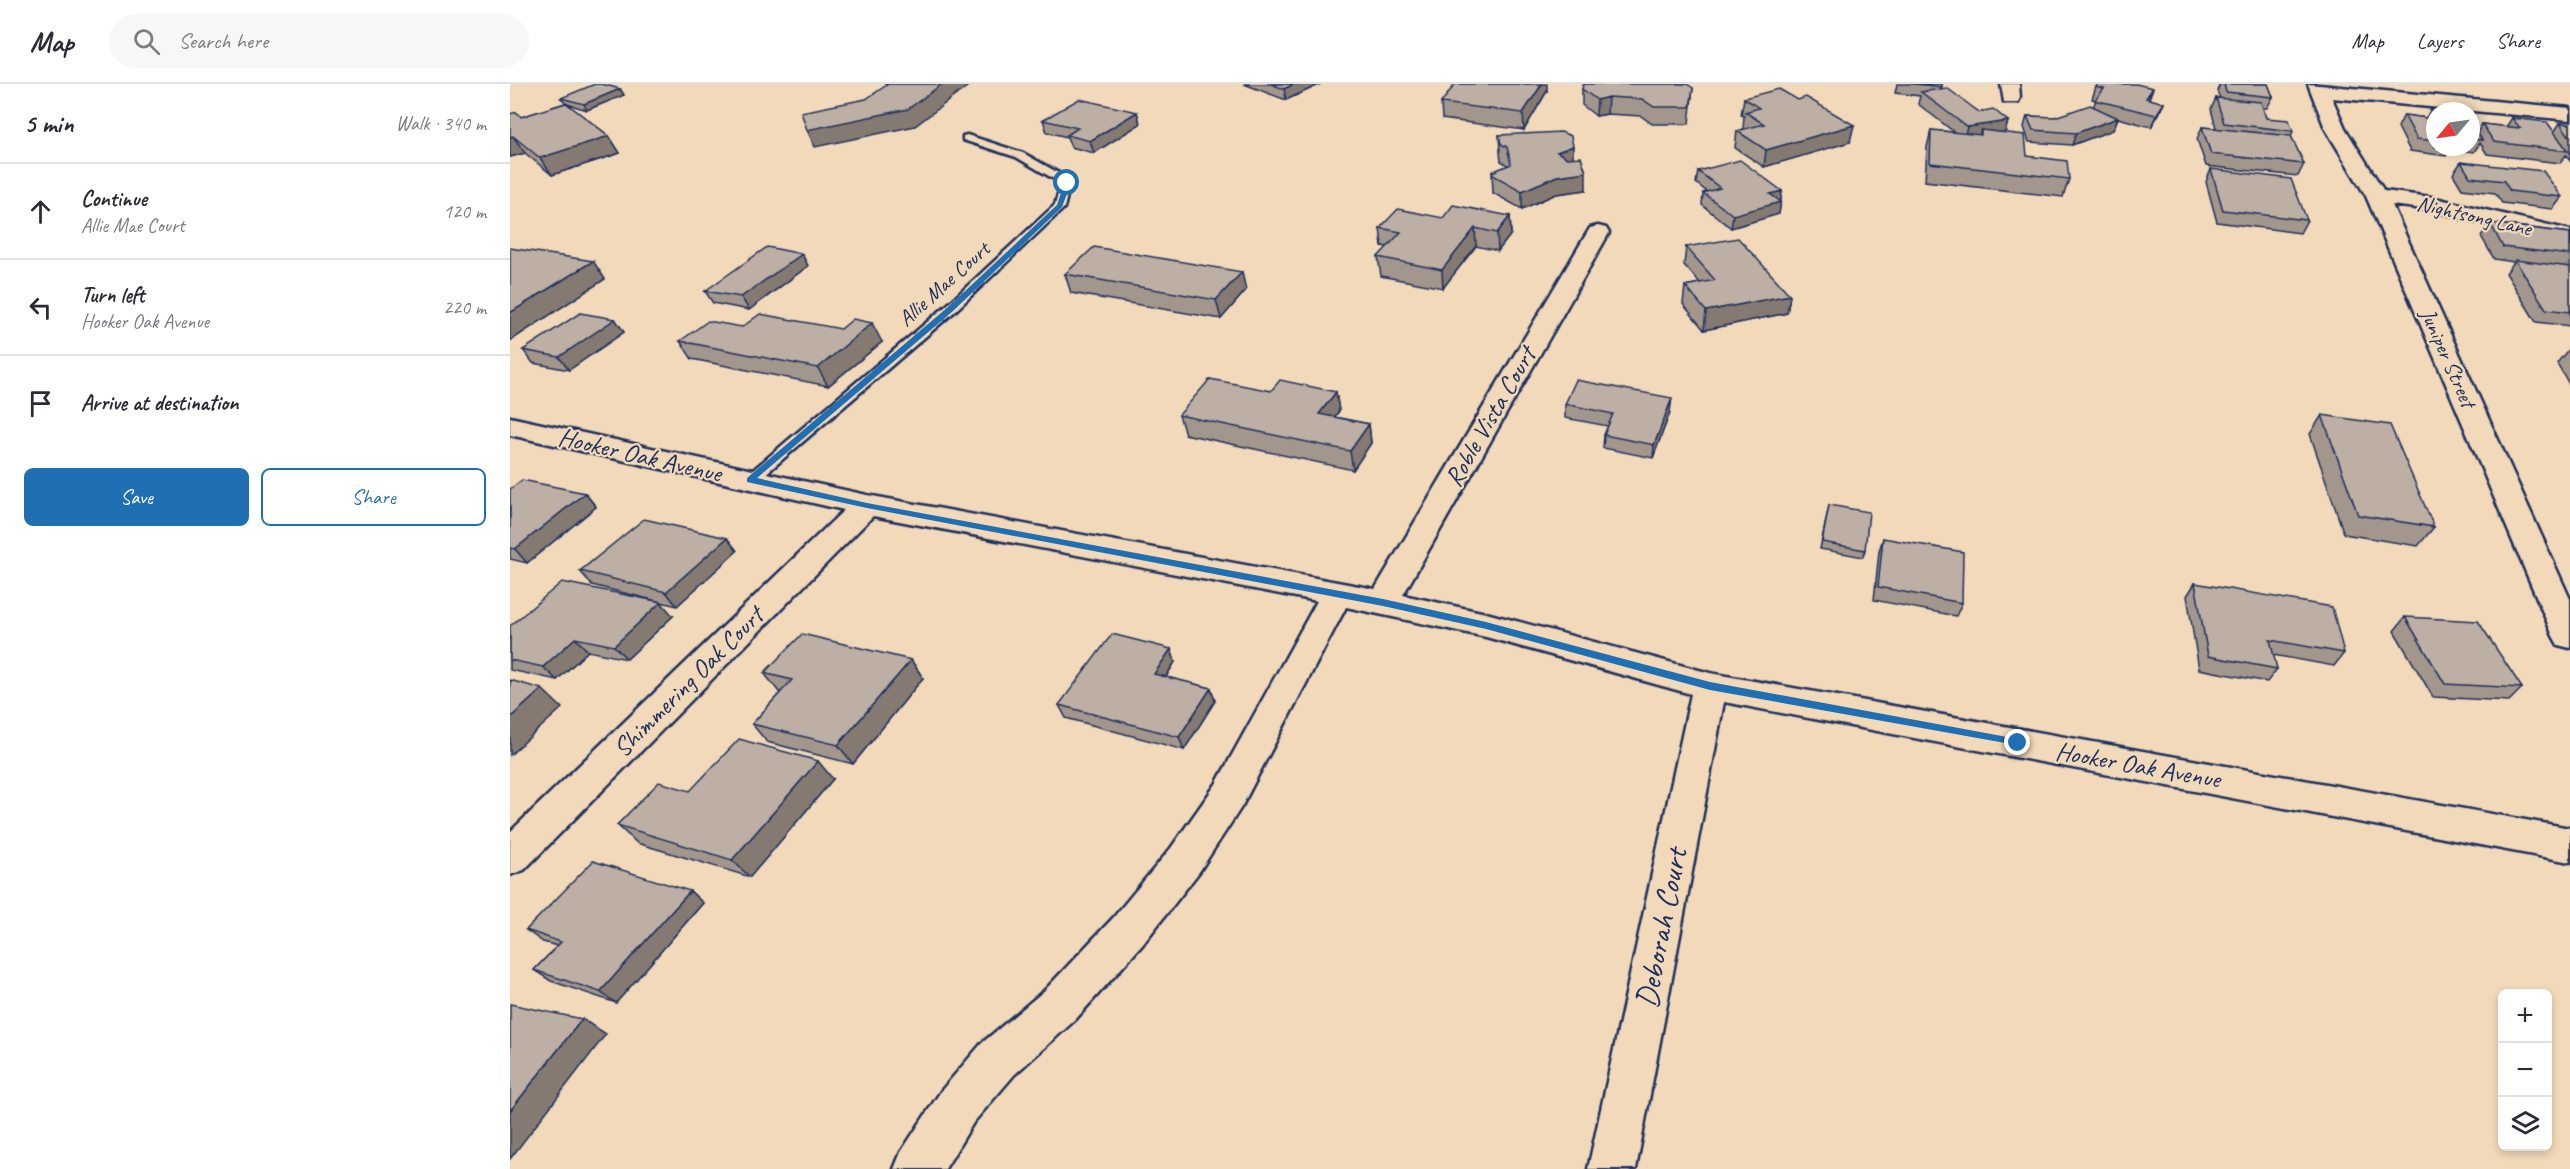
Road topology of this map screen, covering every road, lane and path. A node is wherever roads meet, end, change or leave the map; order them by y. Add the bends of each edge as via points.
1 (2318, 87) edge
2 (2570, 114) edge
3 (967, 138) dead end
4 (2377, 196) junction
5 (1598, 233) dead end
6 (2570, 237) edge
7 (510, 426) edge
8 (750, 480) junction
9 (867, 506) junction
10 (1337, 594) junction
11 (1383, 602) junction
12 (2570, 636) edge
13 (1710, 686) junction
14 (2570, 845) edge
15 (510, 858) edge
16 (918, 1169) edge
17 (1612, 1169) edge

1 - 2 street
1 - 4 street, Juniper Street via 2335,128
3 - 8 lane, Allie Mae Court via 1005,148 1050,168 1067,183 1060,206 950,309
4 - 6 street, Nightsong Lane via 2431,204
4 - 12 street, Juniper Street
5 - 11 street, Roble Vista Court
7 - 8 street, Hooker Oak Avenue
8 - 9 street, Hooker Oak Avenue
9 - 10 street, Hooker Oak Avenue
9 - 15 street, Shimmering Oak Court
10 - 11 street, Hooker Oak Avenue
10 - 16 street via 1229,795 1185,860 1128,931 1060,1005 998,1059 957,1107
11 - 13 street, Hooker Oak Avenue via 1486,625
13 - 14 street, Hooker Oak Avenue
13 - 17 street, Deborah Court

